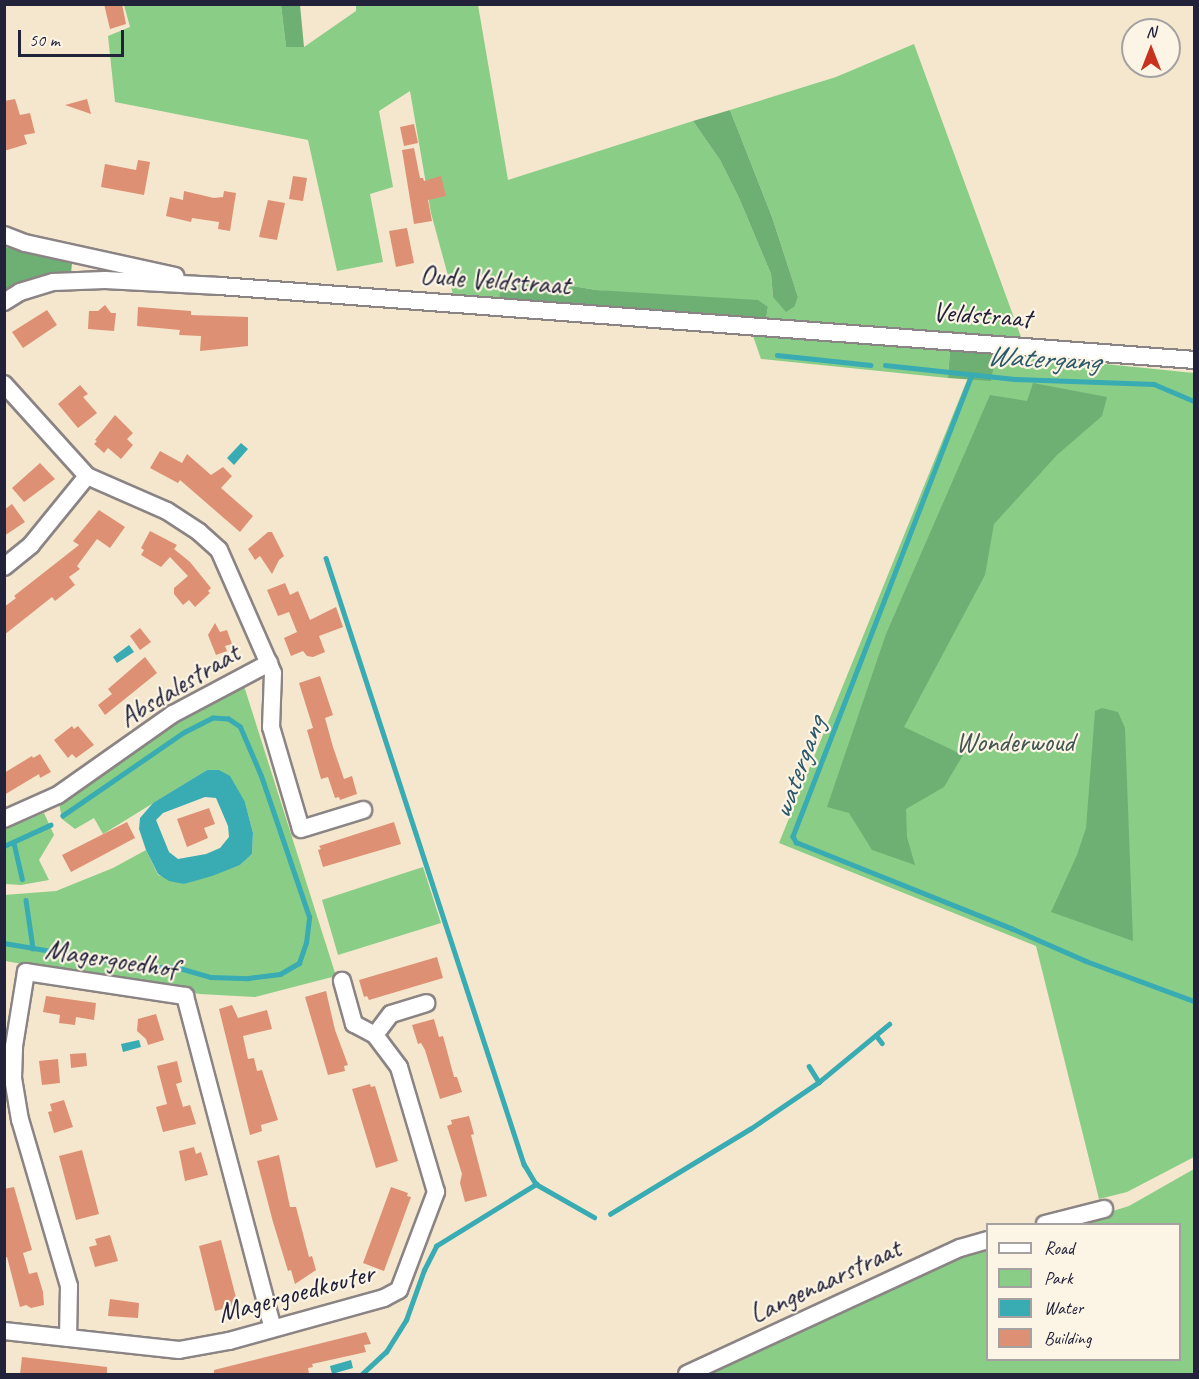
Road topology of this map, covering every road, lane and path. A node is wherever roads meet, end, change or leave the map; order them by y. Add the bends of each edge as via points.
1 (4, 235) edge
2 (220, 286) junction
3 (4, 302) edge
4 (766, 325) joint
5 (1194, 360) edge
6 (6, 388) edge
7 (87, 476) junction
8 (4, 567) edge
9 (269, 663) junction
10 (363, 810) dead end
11 (4, 819) edge
12 (342, 981) dead end
13 (426, 1003) dead end
14 (375, 1035) junction
15 (1104, 1209) dead end
16 (1049, 1223) edge
17 (986, 1239) edge
18 (273, 1328) junction
19 (4, 1331) edge
20 (68, 1338) junction
21 (687, 1374) edge

1 - 2 street, Oude Veldstraat
2 - 3 street, Oude Veldstraat via 105,280 53,282 20,292
2 - 4 street, Oude Veldstraat
4 - 5 street, Veldstraat
6 - 7 street, Absdalestraat
7 - 8 street via 31,545
7 - 9 street, Absdalestraat via 167,511 219,550
9 - 10 street via 273,673 271,727 301,829
9 - 11 street, Absdalestraat via 173,714 58,795
12 - 14 street, Magergoedkouter via 354,1024
13 - 14 street via 391,1014
14 - 18 street, Magergoedkouter via 399,1067 436,1192 399,1290
15 - 16 street
17 - 21 street, Langenaarstraat
18 - 20 street, Magergoedkouter via 178,1350
18 - 20 street, Magergoedhof via 185,996 26,972 13,1078 20,1120 69,1286
19 - 20 street, Magergoedkouter

